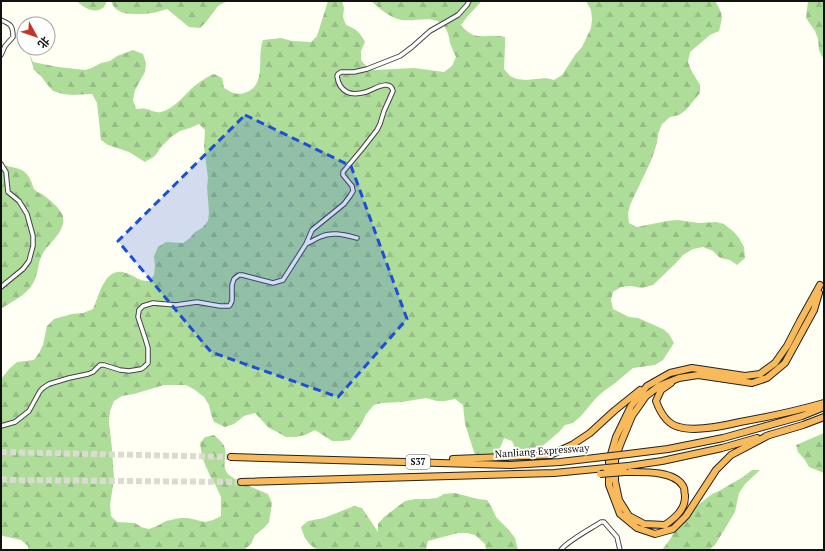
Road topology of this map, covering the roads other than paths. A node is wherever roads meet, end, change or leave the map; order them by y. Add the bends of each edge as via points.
1 (469, 1) edge
2 (1, 20) edge
3 (1, 55) edge
4 (1, 164) edge
5 (357, 238) dead end
6 (306, 244) junction
7 (1, 287) edge
8 (678, 375) junction
9 (734, 378) junction
10 (647, 386) junction
11 (824, 403) edge
12 (824, 407) edge
13 (824, 417) edge
14 (1, 426) edge
15 (769, 435) junction
16 (231, 456) tunnel mouth
17 (403, 462) junction
18 (554, 473) junction
19 (241, 482) tunnel mouth
20 (561, 550) edge
21 (620, 550) edge

1 - 6 street via 458,15 430,31 400,56 367,69 338,74 340,86 350,94 386,85 391,86 393,91 377,130 343,172 353,191 344,204 312,230
2 - 3 street via 13,29 13,37
4 - 7 street via 6,172 8,192 19,201 27,214 33,236 29,261
5 - 6 street via 330,234
6 - 14 street via 283,280 273,283 242,275 234,279 232,301 229,306 197,302 176,305 153,303 143,306 138,317 148,348 148,363 144,367 120,370 104,365 88,374 49,384 40,391 29,411 15,422
8 - 9 highway via 692,368
8 - 10 highway via 670,373
8 - 11 highway via 661,390 656,401 659,411 667,421 678,427 693,429 720,426 785,414
8 - 18 highway, bridge via 646,396 632,416 615,460 616,481 618,500 629,516 644,524 665,525 677,516 683,508 685,499 684,487 676,478 661,473 638,472 625,472 600,474
9 - 9 highway via 752,383 768,378 785,363 814,310 820,286 775,363 760,374
10 - 15 highway via 631,406 616,437 609,461 610,486 620,514 636,528 655,534 674,530 716,470 731,455
10 - 17 highway via 629,398 590,433 550,455
12 - 17 highway, Nanliang Expressway / S37, bridge via 802,416 723,438 668,449 560,462 510,465
13 - 15 highway, Nanliang Expressway / S37
15 - 18 highway, Nanliang Expressway / S37, bridge via 662,461
16 - 17 highway, Nanliang Expressway / S37
18 - 19 highway, Nanliang Expressway / S37
20 - 21 street via 601,522 604,522 617,538

